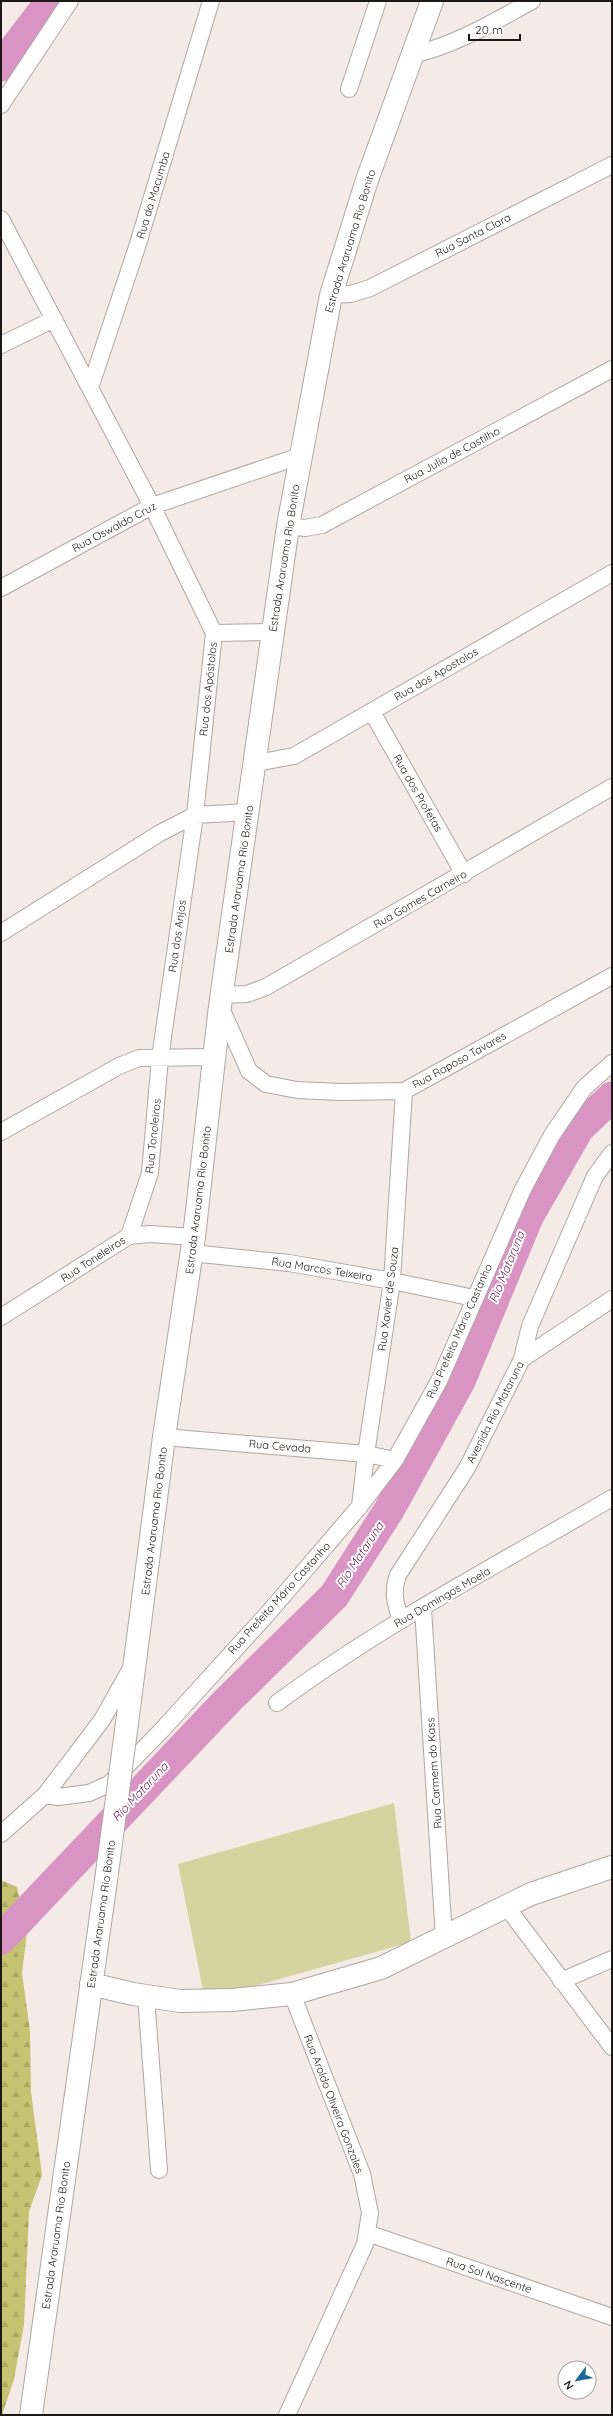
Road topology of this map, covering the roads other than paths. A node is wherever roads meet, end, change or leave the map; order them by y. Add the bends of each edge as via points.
1 (70, 1) edge
2 (212, 1) edge
3 (378, 1) edge
4 (432, 1) edge
5 (532, 1) edge
6 (412, 55) junction
7 (349, 89) dead end
8 (1, 104) edge
9 (612, 165) edge
10 (1, 219) edge
11 (332, 295) junction
12 (54, 319) junction
13 (1, 345) edge
14 (612, 369) edge
15 (90, 388) junction
16 (300, 456) junction
17 (152, 506) junction
18 (288, 526) junction
19 (612, 573) edge
20 (1, 588) edge
21 (272, 632) junction
22 (214, 633) junction
23 (372, 712) junction
24 (256, 763) junction
25 (612, 787) edge
26 (249, 812) junction
27 (195, 815) junction
28 (464, 874) junction
29 (1, 933) edge
30 (612, 976) edge
31 (221, 1000) junction
32 (215, 1057) junction
33 (160, 1058) junction
34 (612, 1063) edge
35 (404, 1091) junction
36 (1, 1132) edge
37 (612, 1153) edge
38 (129, 1236) junction
39 (192, 1245) junction
40 (392, 1281) junction
41 (474, 1298) junction
42 (612, 1299) edge
43 (1, 1317) edge
44 (522, 1359) junction
45 (164, 1437) junction
46 (366, 1454) junction
47 (395, 1460) junction
48 (612, 1498) edge
49 (360, 1506) junction
50 (423, 1609) junction
51 (401, 1620) junction
52 (136, 1660) junction
53 (277, 1703) dead end
54 (45, 1795) junction
55 (1, 1834) edge
56 (612, 1868) edge
57 (506, 1906) junction
58 (444, 1938) junction
59 (612, 1959) edge
60 (561, 1981) junction
61 (91, 1984) junction
62 (292, 1994) junction
63 (146, 1996) junction
64 (612, 2047) edge
65 (159, 2170) dead end
66 (367, 2233) junction
67 (612, 2317) edge
68 (31, 2415) edge
69 (287, 2415) edge

1 - 8 street
2 - 15 street, Rua da Macumba via 137,248
3 - 7 street
4 - 6 main road, Estrada Araruama Rio Bonito
5 - 6 street via 458,40
6 - 11 main road, Estrada Araruama Rio Bonito via 368,180
9 - 11 street, Rua Santa Clara via 370,288 350,294
10 - 12 street, Rua dos Apóstolos
11 - 16 main road, Estrada Araruama Rio Bonito
12 - 13 street
12 - 15 street, Rua dos Apóstolos
14 - 18 street, Rua Julio de Castilho via 322,525 305,528
15 - 17 street, Rua dos Apóstolos
16 - 17 street, Rua Oswaldo Cruz
16 - 18 main road, Estrada Araruama Rio Bonito
17 - 20 street, Rua Oswaldo Cruz
17 - 22 street, Rua dos Apóstolos
18 - 21 main road, Estrada Araruama Rio Bonito
19 - 23 street, Rua dos Apostolos
21 - 22 street
21 - 24 main road, Estrada Araruama Rio Bonito
22 - 27 street, Rua dos Apóstolos
23 - 24 street, Rua dos Apostolos via 294,756
23 - 28 street, Rua dos Profetas
24 - 26 main road, Estrada Araruama Rio Bonito
25 - 28 street, Rua Gomes Carneiro
26 - 27 street
26 - 31 main road, Estrada Araruama Rio Bonito
27 - 29 street via 160,833
27 - 33 street, Rua dos Anjos
28 - 31 street, Rua Gomes Carneiro via 266,987
30 - 35 street, Rua Raposo Tavares
31 - 32 main road, Estrada Araruama Rio Bonito
31 - 35 street, Rua Raposo Tavares via 249,1071 266,1084 297,1090
32 - 33 street
32 - 39 main road, Estrada Araruama Rio Bonito
33 - 36 street via 139,1058 119,1066
33 - 38 street, Rua Tonoleiros via 150,1173
34 - 41 street, Rua Prefeito Mário Castanho via 584,1088 552,1135 523,1189
35 - 40 street, Rua Xavier de Souza
37 - 44 street, Avenida Rio Mataruna via 595,1176 548,1281 530,1326
38 - 39 street, Rua Toneleiros via 150,1234
38 - 43 street, Rua Toneleiros
39 - 40 street, Rua Marcos Teixeira
39 - 45 main road, Estrada Araruama Rio Bonito
40 - 41 street, Rua Marcos Teixeira
40 - 46 street, Rua Xavier de Souza
41 - 47 street, Rua Prefeito Mário Castanho via 439,1381
42 - 44 street
44 - 51 street, Avenida Rio Mataruna via 467,1468 398,1574 393,1588
45 - 46 street, Rua Cevada
45 - 52 main road, Estrada Araruama Rio Bonito
46 - 47 street, Rua Cevada
46 - 49 street, Rua Xavier de Souza
47 - 49 street, Rua Prefeito Mário Castanho
48 - 50 street, Rua Domingos Moela
49 - 54 street, Rua Prefeito Mário Castanho via 270,1612 109,1784 89,1793 58,1797
50 - 51 street, Rua Domingos Moela
50 - 58 street, Rua Carmem do Kass
51 - 53 street, Rua Domingos Moela via 321,1670
52 - 54 street via 102,1720
52 - 61 main road, Estrada Araruama Rio Bonito, bridge
54 - 55 street
56 - 57 main road via 531,1894
57 - 58 main road
57 - 60 street
58 - 62 main road via 381,1968
59 - 60 street
60 - 64 street
61 - 63 main road
61 - 68 main road, Estrada Araruama Rio Bonito
62 - 63 main road via 232,2000 188,2000
62 - 66 street, Rua Aroldo Oliveira Gonzales via 362,2174 370,2214
63 - 65 street
66 - 67 street, Rua Sol Nascente
66 - 69 street, Rua Aroldo Oliveira Gonzales via 365,2244

